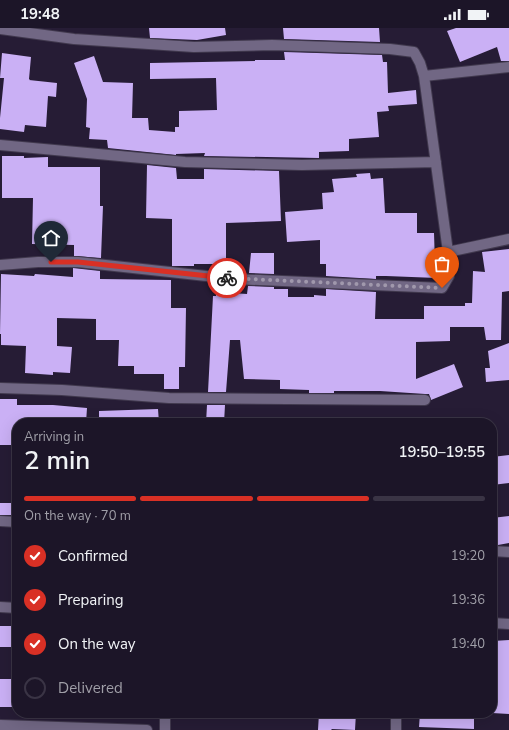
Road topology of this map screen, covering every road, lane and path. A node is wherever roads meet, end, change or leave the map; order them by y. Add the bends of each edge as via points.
1 (0, 29) edge
2 (509, 67) edge
3 (424, 76) junction
4 (0, 145) edge
5 (436, 162) junction
6 (509, 239) edge
7 (448, 252) junction
8 (0, 265) edge
9 (0, 388) edge
10 (425, 400) dead end
11 (0, 521) edge
12 (12, 522) edge
13 (497, 551) edge
14 (509, 552) edge
15 (0, 607) edge
16 (12, 608) edge
17 (497, 623) edge
18 (509, 624) edge
19 (165, 718) edge
20 (396, 718) edge
21 (0, 725) edge
22 (147, 730) edge
23 (165, 730) edge
24 (396, 730) edge

1 - 3 street via 74,39 194,47 272,45 390,49 414,52
2 - 3 street
3 - 5 street
4 - 5 street via 185,162 302,165
5 - 7 street
6 - 7 street
7 - 8 street via 449,276 442,288 234,278 78,262
9 - 10 street via 169,398
11 - 12 street
13 - 14 street
15 - 16 street
17 - 18 street
19 - 23 street
20 - 24 street
21 - 22 street

